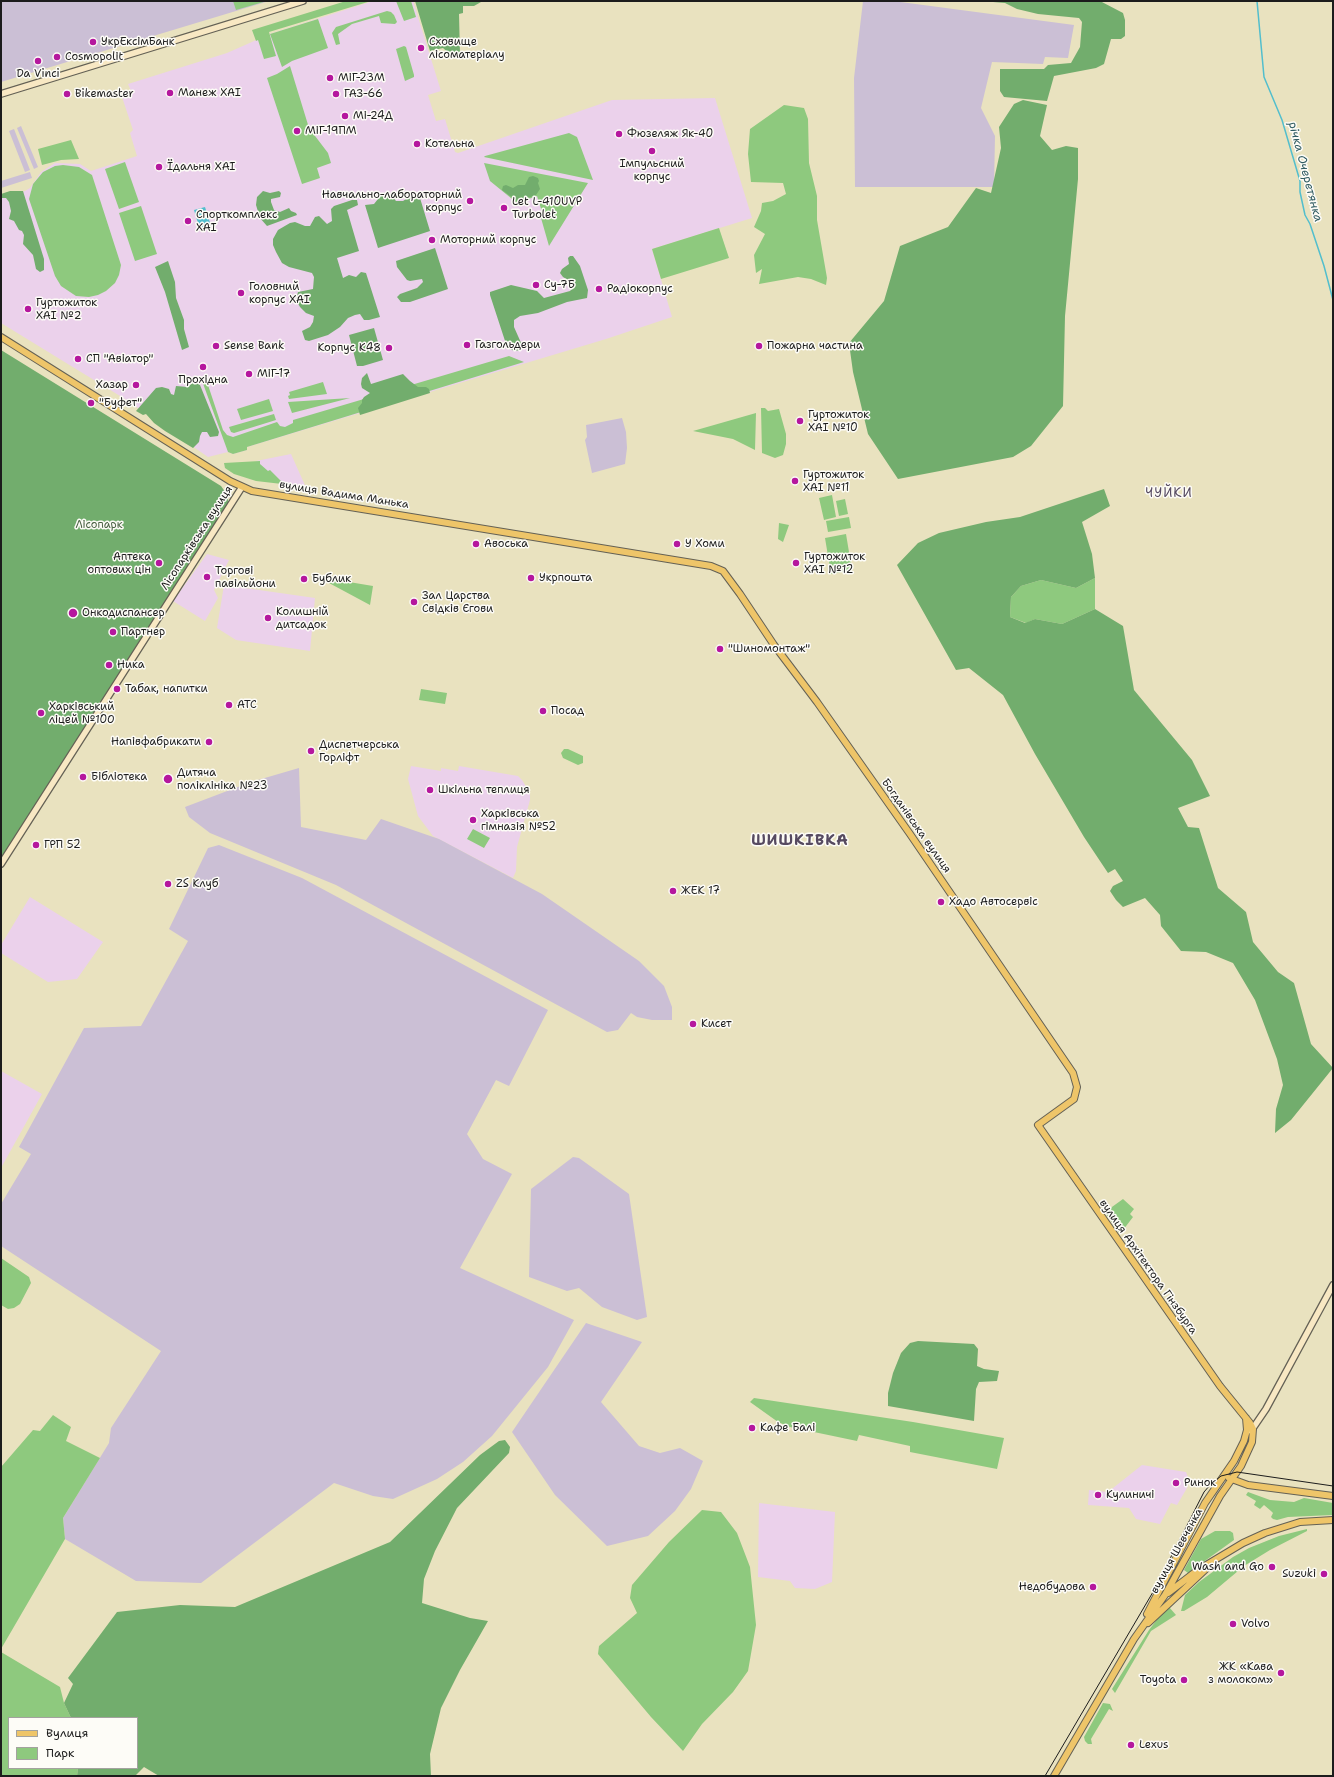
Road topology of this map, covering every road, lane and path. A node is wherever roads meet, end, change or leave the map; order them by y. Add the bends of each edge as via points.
1 (303, 1) edge
2 (1, 94) edge
3 (1, 337) edge
4 (242, 487) junction
5 (723, 571) joint
6 (1, 864) edge
7 (1038, 1125) joint
8 (1333, 1285) edge
9 (1246, 1418) junction
10 (1253, 1429) junction
11 (1246, 1434) junction
12 (1224, 1475) junction
13 (1232, 1479) junction
14 (1333, 1496) edge
15 (1333, 1520) edge
16 (1224, 1554) junction
17 (1182, 1566) junction
18 (1173, 1567) junction
19 (1190, 1576) junction
20 (1165, 1595) junction
21 (1147, 1615) junction
22 (1139, 1631) junction
23 (1054, 1776) edge

1 - 2 street
3 - 4 main road, вулиця Вадима Манька
4 - 5 main road, вулиця Вадима Манька via 259,492 703,565
4 - 6 street, Лісопарківська вулиця
5 - 7 main road, Богданівська вулиця via 910,834 1073,1073 1077,1087 1074,1099
7 - 9 main road, вулиця Архітектора Гінзбурга via 1220,1386
8 - 10 street
9 - 10 main road, вулиця Архітектора Гінзбурга
9 - 11 main road
10 - 11 street
10 - 13 main road, вулиця Шевченка via 1252,1445 1242,1466
11 - 12 main road, вулиця Шевченка
12 - 13 main road
12 - 18 main road, вулиця Шевченка via 1205,1503
13 - 14 main road via 1248,1485
13 - 17 main road, вулиця Шевченка
15 - 16 main road via 1283,1526 1255,1537
16 - 19 main road
16 - 22 main road
17 - 19 main road via 1183,1572
17 - 20 main road, вулиця Шевченка
18 - 20 main road via 1164,1589
18 - 21 main road, вулиця Шевченка
19 - 20 main road
20 - 21 main road
20 - 22 main road, вулиця Шевченка
21 - 22 main road, вулиця Шевченка
22 - 23 main road, вулиця Шевченка

